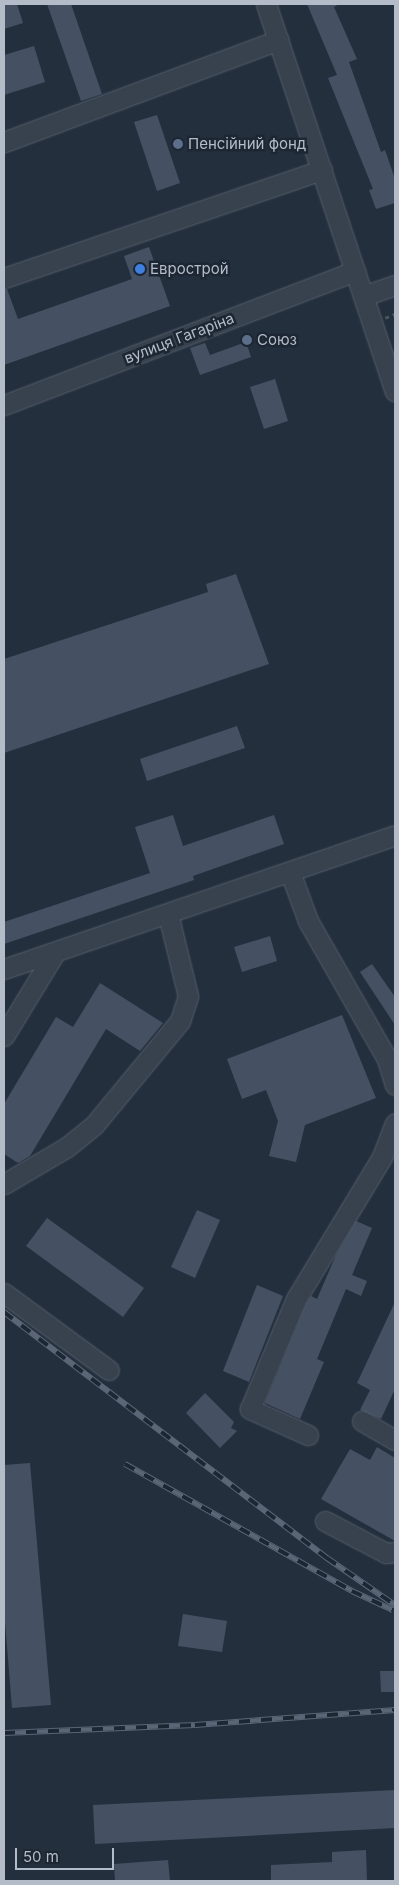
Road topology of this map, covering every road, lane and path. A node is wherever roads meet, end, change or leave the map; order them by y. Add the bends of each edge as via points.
1 (266, 4) edge
2 (279, 40) junction
3 (4, 142) edge
4 (322, 170) junction
5 (355, 271) junction
6 (4, 278) edge
7 (395, 285) edge
8 (363, 296) junction
9 (394, 385) edge
10 (4, 405) edge
11 (395, 835) edge
12 (290, 872) junction
13 (168, 914) junction
14 (54, 954) junction
15 (4, 969) edge
16 (4, 1036) edge
17 (395, 1086) edge
18 (395, 1123) edge
19 (4, 1184) edge
20 (4, 1292) edge
21 (109, 1370) dead end
22 (362, 1421) dead end
23 (308, 1435) dead end
24 (395, 1440) edge
25 (326, 1521) dead end
26 (395, 1552) edge

1 - 2 street
2 - 3 street
2 - 4 street
4 - 5 street
4 - 6 street
5 - 8 street
5 - 10 street, вулиця Гагаріна
7 - 8 street
8 - 9 street
11 - 12 street
12 - 13 street
12 - 17 street via 308,921 387,1059
13 - 14 street
13 - 19 street via 188,996 180,1021 95,1124 67,1147
14 - 15 street
14 - 16 street
18 - 23 street via 382,1158 296,1299 250,1409
20 - 21 street
22 - 24 street
25 - 26 street via 386,1553

